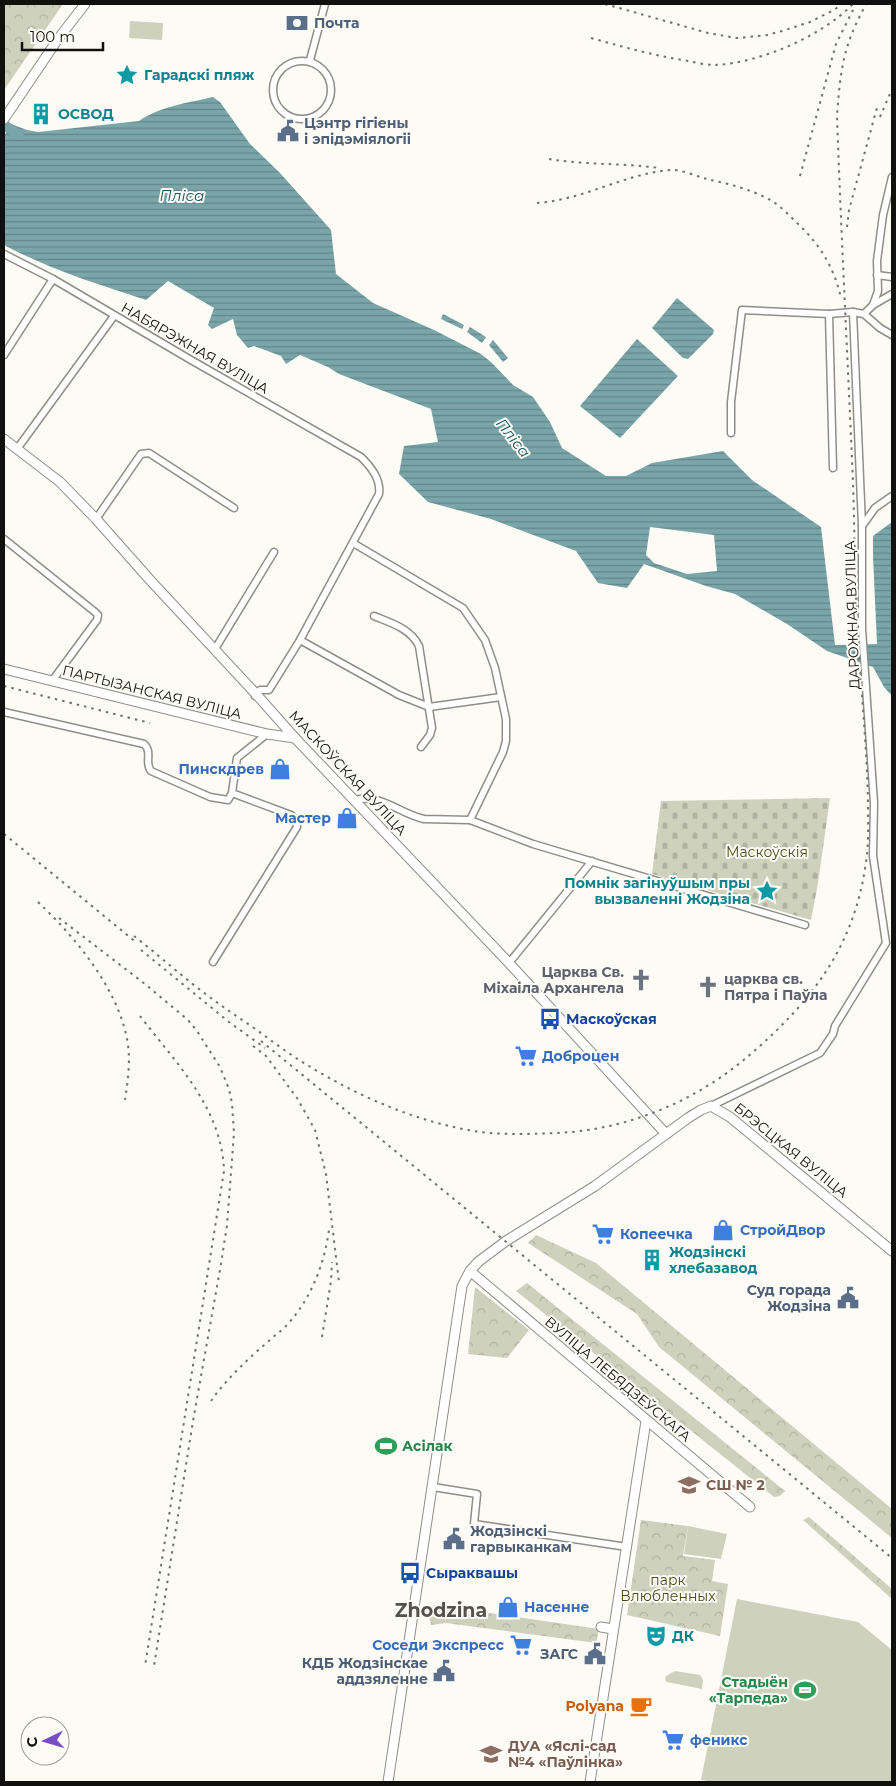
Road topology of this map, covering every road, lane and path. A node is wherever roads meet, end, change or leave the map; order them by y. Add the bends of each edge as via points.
1 (85, 4) edge
2 (325, 4) edge
3 (310, 60) junction
4 (4, 119) edge
5 (892, 176) edge
6 (4, 254) edge
7 (877, 275) junction
8 (892, 277) edge
9 (53, 279) junction
10 (892, 294) edge
11 (873, 305) junction
12 (853, 312) junction
13 (829, 314) junction
14 (864, 314) junction
15 (114, 316) junction
16 (892, 335) edge
17 (4, 355) edge
18 (731, 433) dead end
19 (4, 440) edge
20 (17, 449) junction
21 (833, 468) dead end
22 (892, 496) edge
23 (234, 508) dead end
24 (96, 519) junction
25 (862, 526) junction
26 (4, 538) edge
27 (353, 543) junction
28 (274, 552) dead end
29 (374, 616) dead end
30 (300, 640) junction
31 (215, 649) junction
32 (4, 669) edge
33 (52, 681) junction
34 (255, 695) junction
35 (501, 697) junction
36 (429, 707) junction
37 (4, 712) edge
38 (267, 734) junction
39 (295, 738) junction
40 (421, 747) dead end
41 (232, 793) junction
42 (355, 800) junction
43 (470, 820) junction
44 (592, 861) junction
45 (805, 925) dead end
46 (214, 962) dead end
47 (509, 963) junction
48 (711, 1106) junction
49 (666, 1134) junction
50 (892, 1250) edge
51 (470, 1271) junction
52 (646, 1421) junction
53 (433, 1488) junction
54 (750, 1507) dead end
55 (627, 1547) junction
56 (601, 1627) dead end
57 (614, 1628) junction
58 (600, 1646) dead end
59 (611, 1648) junction
60 (388, 1782) edge
61 (590, 1782) edge

1 - 4 main road
2 - 3 street
3 - 3 street via 284,66 274,81 274,99 278,107 294,118 314,117 328,103 331,93 327,74
5 - 7 street via 876,261
6 - 9 street, НАБЯРЭЖНАЯ ВУЛІЦА
7 - 8 street
7 - 11 street via 878,291
9 - 15 street, НАБЯРЭЖНАЯ ВУЛІЦА
9 - 17 street
10 - 11 street
11 - 14 street
12 - 13 street
12 - 14 street
12 - 25 street, ДАРОЖНАЯ ВУЛІЦА
13 - 18 street via 742,310 730,402
13 - 21 street
14 - 16 street
15 - 20 street
15 - 27 street, НАБЯРЭЖНАЯ ВУЛІЦА via 361,456 371,467 380,494
19 - 20 main road, МАСКОЎСКАЯ ВУЛІЦА
20 - 24 main road, МАСКОЎСКАЯ ВУЛІЦА via 60,482
22 - 25 street via 875,508
23 - 24 street via 145,452
24 - 31 main road, МАСКОЎСКАЯ ВУЛІЦА
25 - 48 street, ДАРОЖНАЯ ВУЛІЦА via 863,636 874,803 873,856 886,943 820,1053
26 - 33 street via 98,615
27 - 30 street
27 - 35 street via 463,608 485,640
28 - 31 street
29 - 36 street via 414,637
30 - 34 street via 269,690 260,690
30 - 36 street via 400,696
31 - 34 main road, МАСКОЎСКАЯ ВУЛІЦА
32 - 33 main road, ПАРТЫЗАНСКАЯ ВУЛІЦА
33 - 38 main road, ПАРТЫЗАНСКАЯ ВУЛІЦА
34 - 39 main road, МАСКОЎСКАЯ ВУЛІЦА
35 - 36 street
35 - 43 street via 506,741
36 - 40 street via 432,728
37 - 41 street via 144,744 149,752 147,764 151,771 210,797 228,800
38 - 39 main road, ПАРТЫЗАНСКАЯ ВУЛІЦА
38 - 41 street via 237,758
39 - 42 main road, МАСКОЎСКАЯ ВУЛІЦА
41 - 46 street via 291,816 296,820 297,828
42 - 43 street via 378,799 416,818
42 - 47 main road, МАСКОЎСКАЯ ВУЛІЦА
43 - 44 street via 533,844
44 - 45 street
44 - 47 street
47 - 49 main road, МАСКОЎСКАЯ ВУЛІЦА
48 - 49 main road, БРЭСЦКАЯ ВУЛІЦА
48 - 50 main road, БРЭСЦКАЯ ВУЛІЦА via 722,1111
49 - 51 main road, БРЭСЦКАЯ ВУЛІЦА via 595,1186 506,1242
51 - 52 main road, ВУЛІЦА ЛЕБЯДЗЕЎСКАГА
51 - 53 main road via 462,1286
52 - 54 main road, ВУЛІЦА ЛЕБЯДЗЕЎСКАГА
52 - 55 main road
53 - 55 street via 477,1494 474,1524
53 - 60 main road
55 - 57 main road
56 - 57 main road
57 - 59 main road
58 - 59 main road
59 - 61 main road

